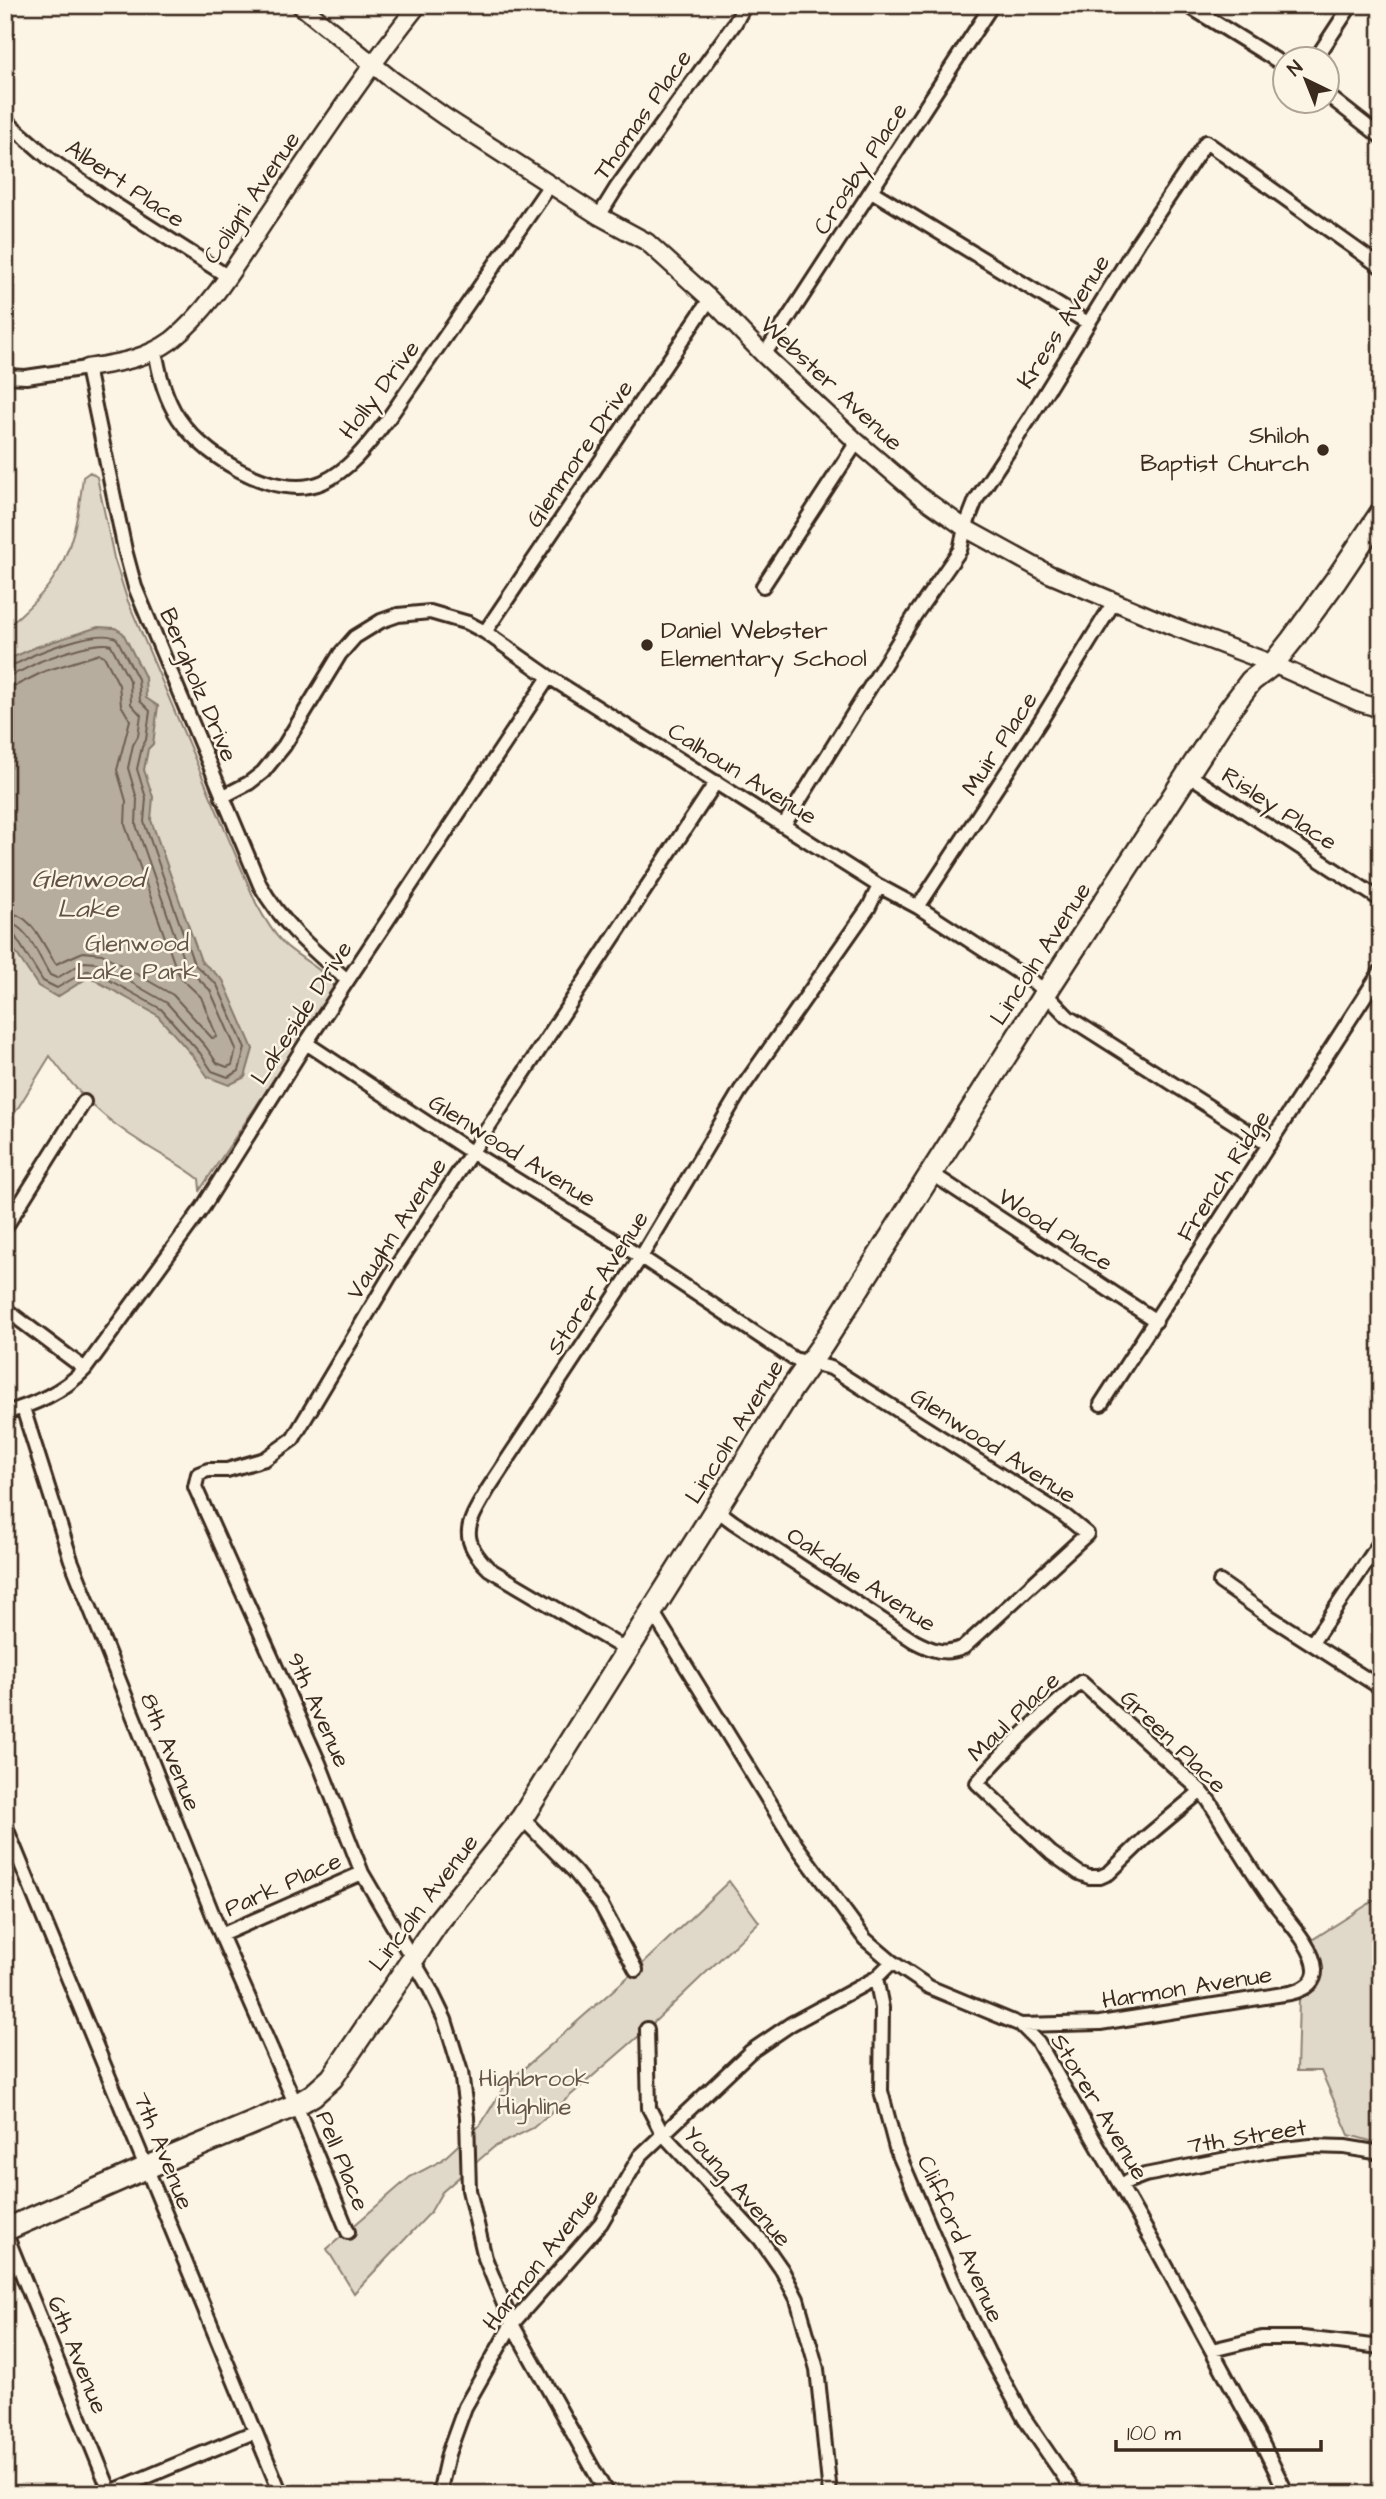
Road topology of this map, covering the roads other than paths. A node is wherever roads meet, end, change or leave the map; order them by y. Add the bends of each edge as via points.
1 (300, 5) edge
2 (418, 5) edge
3 (745, 5) edge
4 (992, 5) edge
5 (1187, 5) edge
6 (1351, 5) edge
7 (1324, 46) edge
8 (1270, 56) edge
9 (372, 65) junction
10 (1340, 105) edge
11 (5, 120) edge
12 (1381, 137) edge
13 (550, 184) junction
14 (873, 192) junction
15 (599, 216) junction
16 (1381, 267) edge
17 (227, 276) junction
18 (710, 299) junction
19 (1088, 323) junction
20 (155, 350) junction
21 (764, 355) junction
22 (87, 368) junction
23 (5, 376) edge
24 (857, 442) junction
25 (1381, 513) edge
26 (965, 528) junction
27 (763, 586) dead end
28 (1114, 602) junction
29 (485, 632) junction
30 (1273, 664) junction
31 (549, 677) junction
32 (1381, 709) edge
33 (1189, 775) junction
34 (716, 782) junction
35 (222, 797) junction
36 (784, 825) junction
37 (879, 886) junction
38 (1381, 900) edge
39 (919, 907) junction
40 (1381, 971) edge
41 (347, 980) junction
42 (1046, 992) junction
43 (306, 1044) junction
44 (84, 1102) dead end
45 (1269, 1145) junction
46 (471, 1152) junction
47 (931, 1173) junction
48 (5, 1228) edge
49 (641, 1257) junction
50 (5, 1309) edge
51 (1156, 1321) junction
52 (809, 1363) junction
53 (85, 1369) junction
54 (1101, 1404) dead end
55 (23, 1408) junction
56 (5, 1413) edge
57 (198, 1474) joint
58 (717, 1510) junction
59 (1087, 1534) joint
60 (1381, 1541) edge
61 (1220, 1582) dead end
62 (652, 1611) junction
63 (1312, 1643) junction
64 (628, 1651) junction
65 (1081, 1682) joint
66 (1381, 1688) edge
67 (1201, 1791) junction
68 (522, 1818) junction
69 (5, 1825) edge
70 (362, 1873) junction
71 (221, 1935) junction
72 (1302, 1940) joint
73 (411, 1960) junction
74 (892, 1962) junction
75 (636, 1970) dead end
76 (876, 1978) junction
77 (1021, 2025) junction
78 (647, 2029) dead end
79 (296, 2105) junction
80 (662, 2133) junction
81 (1381, 2153) edge
82 (148, 2167) junction
83 (1121, 2184) junction
84 (5, 2231) edge
85 (348, 2232) dead end
86 (512, 2324) junction
87 (1381, 2347) edge
88 (1212, 2350) junction
89 (254, 2432) junction
90 (109, 2493) edge
91 (281, 2494) edge
92 (439, 2494) edge
93 (607, 2494) edge
94 (830, 2494) edge
95 (1076, 2494) edge
96 (1287, 2494) edge

1 - 9 street, Webster Avenue
2 - 9 street, Coligni Avenue
3 - 15 street, Thomas Place
4 - 14 street, Crosby Place
5 - 8 street
6 - 7 street
9 - 13 street, Webster Avenue
9 - 17 street, Coligni Avenue
10 - 12 street
11 - 17 street, Albert Place via 62,168
13 - 15 street, Webster Avenue
13 - 20 street, Holly Drive via 388,419 346,467 323,482 285,486 264,481 214,452 175,413 161,383
14 - 19 street
14 - 21 street, Crosby Place
15 - 18 street, Webster Avenue via 647,242
16 - 19 street, Kress Avenue via 1206,142
17 - 20 street, Coligni Avenue via 192,320
18 - 21 street, Webster Avenue
18 - 29 street, Glenmore Drive
19 - 26 street, Kress Avenue via 976,500
20 - 22 street, Coligni Avenue
21 - 24 street, Webster Avenue
22 - 23 street
22 - 35 street, Bergholz Drive via 135,587
24 - 26 street, Webster Avenue
24 - 27 street
25 - 30 main road, Lincoln Avenue
26 - 28 street, Webster Avenue via 1049,574
26 - 36 street, Kress Avenue via 960,550
28 - 30 street, Webster Avenue
28 - 39 street, Muir Place
29 - 31 street, Calhoun Avenue
29 - 35 street, Calhoun Avenue via 430,612 414,612 381,621 355,637 263,772
30 - 32 street, Webster Avenue
30 - 33 main road, Lincoln Avenue via 1251,681
31 - 34 street, Calhoun Avenue
31 - 41 street, Lakeside Drive
33 - 38 street, Risley Place
33 - 42 main road, Lincoln Avenue
34 - 36 street, Calhoun Avenue
34 - 46 street, Vaughn Avenue
35 - 41 street, Bergholz Drive via 271,905 295,935
36 - 37 street, Calhoun Avenue
37 - 39 street, Calhoun Avenue
37 - 49 street, Storer Avenue via 869,907 740,1091
39 - 42 street, Calhoun Avenue
40 - 45 street, French Ridge
41 - 43 street, Lakeside Drive
42 - 45 street, Calhoun Avenue via 1068,1017
42 - 47 main road, Lincoln Avenue
43 - 46 street, Glenwood Avenue
43 - 53 street, Lakeside Drive via 203,1207
44 - 48 street
45 - 51 street, French Ridge
46 - 49 street, Glenwood Avenue
46 - 57 street, Vaughn Avenue via 293,1439 265,1459
47 - 51 street, Wood Place
47 - 52 main road, Lincoln Avenue
49 - 52 street, Glenwood Avenue via 794,1359
49 - 64 street, Storer Avenue via 488,1489 467,1533 475,1555 489,1569
50 - 53 street
51 - 54 street, French Ridge
52 - 58 main road, Lincoln Avenue
52 - 59 street, Glenwood Avenue via 831,1368
53 - 55 street, Lakeside Drive via 46,1399
55 - 56 street, Lakeside Drive
55 - 71 street, 8th Avenue via 71,1560
57 - 70 street, 9th Avenue via 195,1487 319,1763
58 - 59 street, Oakdale Avenue via 932,1651 964,1647
58 - 62 main road, Lincoln Avenue
60 - 63 street
61 - 63 street
62 - 64 main road, Lincoln Avenue
62 - 74 street, Storer Avenue via 810,1865 865,1939
63 - 66 street
64 - 68 main road, Lincoln Avenue
65 - 67 street, Green Place
65 - 67 street, Maul Place via 977,1783 1051,1853 1079,1873 1100,1877
67 - 72 street, Green Place
68 - 73 main road, Lincoln Avenue
68 - 75 street via 601,1905
69 - 82 street, 7th Avenue
70 - 71 street, Park Place
70 - 73 street, 9th Avenue
71 - 79 street, 8th Avenue
72 - 77 street, Harmon Avenue via 1315,1969 1313,1979 1301,1990 1100,2023
73 - 79 main road, Lincoln Avenue via 332,2078
73 - 86 street, 9th Avenue via 445,2020 461,2072 469,2190 485,2258
74 - 76 street, Harmon Avenue
74 - 77 street, Storer Avenue via 929,1987
76 - 80 street, Harmon Avenue via 750,2052
76 - 95 street, Clifford Avenue via 882,2008 881,2091 895,2148 988,2352 1024,2418
77 - 83 street, Storer Avenue via 1044,2051
78 - 80 street, Young Avenue via 649,2108
79 - 82 main road, Lincoln Avenue
79 - 85 street, Pell Place
80 - 86 street, Harmon Avenue via 640,2156 601,2223
80 - 94 street, Young Avenue via 761,2240 797,2299 817,2369
81 - 83 street, 7th Street via 1311,2146 1273,2150 1145,2175
82 - 84 main road, Lincoln Avenue
82 - 89 street, 7th Avenue
83 - 88 street, Storer Avenue
84 - 90 street, 6th Avenue
86 - 92 street, Harmon Avenue via 465,2407
86 - 93 street, 9th Avenue
87 - 88 street via 1262,2338
88 - 96 street, Storer Avenue
89 - 90 street
89 - 91 street, 7th Avenue

